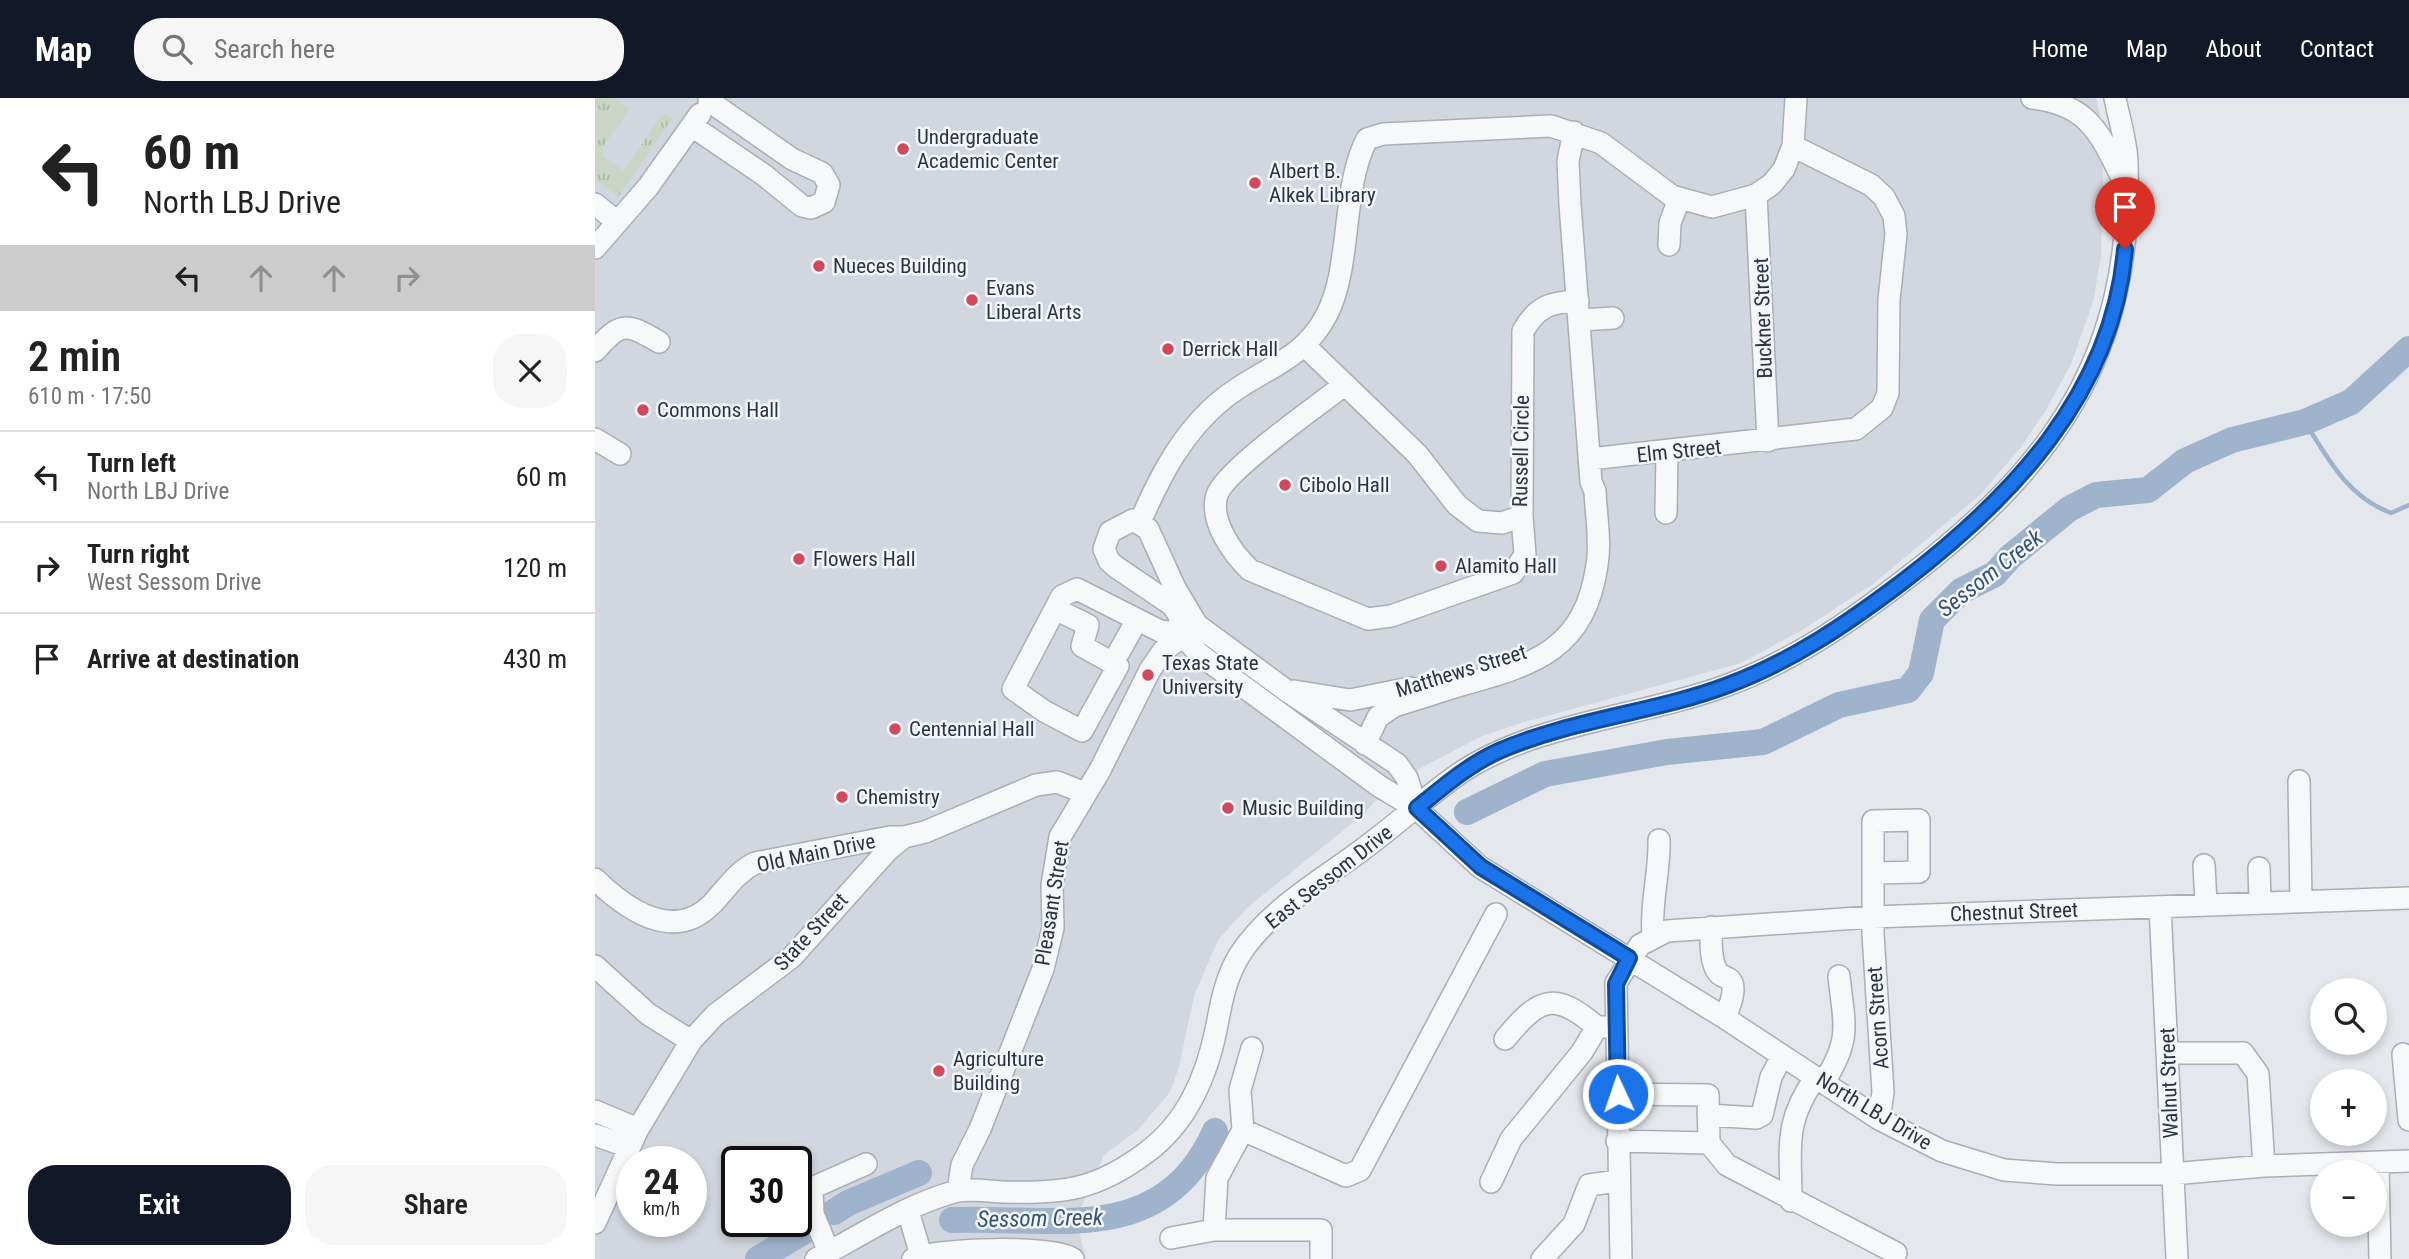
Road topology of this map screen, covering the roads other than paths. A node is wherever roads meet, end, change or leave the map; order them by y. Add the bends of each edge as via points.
1 (1795, 98) edge
2 (2032, 98) edge
3 (2115, 98) edge
4 (710, 99) edge
5 (692, 125) junction
6 (1574, 132) junction
7 (1793, 146) junction
8 (2126, 185) junction
9 (1756, 195) junction
10 (1679, 199) junction
11 (595, 204) edge
12 (617, 222) junction
13 (1669, 245) dead end
14 (595, 248) edge
15 (1579, 310) junction
16 (1613, 318) dead end
17 (659, 342) dead end
18 (1304, 345) junction
19 (595, 351) edge
20 (1344, 385) junction
21 (595, 439) edge
22 (1768, 441) junction
23 (1667, 452) junction
24 (620, 454) dead end
25 (1590, 459) junction
26 (1591, 482) junction
27 (1666, 513) dead end
28 (1522, 516) junction
29 (1140, 522) junction
30 (1055, 609) junction
31 (1137, 620) junction
32 (1190, 630) junction
33 (1118, 652) dead end
34 (1287, 691) junction
35 (1332, 721) junction
36 (1318, 740) junction
37 (1365, 744) junction
38 (2299, 782) dead end
39 (1085, 793) junction
40 (1417, 808) junction
41 (904, 837) junction
42 (1659, 840) dead end
43 (2204, 865) dead end
44 (2259, 867) dead end
45 (1873, 873) dead end
46 (595, 879) edge
47 (2409, 898) edge
48 (2260, 902) junction
49 (2301, 902) junction
50 (2206, 903) junction
51 (2161, 907) junction
52 (1496, 914) dead end
53 (1872, 917) junction
54 (1710, 927) junction
55 (1653, 936) junction
56 (1629, 958) junction
57 (595, 966) edge
58 (1839, 976) dead end
59 (1725, 1017) junction
60 (1606, 1027) junction
61 (1505, 1039) dead end
62 (691, 1041) junction
63 (1252, 1048) dead end
64 (2169, 1053) junction
65 (2403, 1054) dead end
66 (1782, 1056) junction
67 (1820, 1079) junction
68 (1618, 1094) junction
69 (595, 1111) edge
70 (1708, 1115) junction
71 (1879, 1119) junction
72 (2409, 1120) edge
73 (1243, 1130) junction
74 (595, 1135) edge
75 (634, 1138) junction
76 (1617, 1141) junction
77 (1709, 1143) junction
78 (2409, 1161) edge
79 (2387, 1163) edge
80 (866, 1164) dead end
81 (2310, 1165) edge
82 (2264, 1166) junction
83 (2172, 1174) junction
84 (1618, 1181) junction
85 (1491, 1182) dead end
86 (812, 1188) edge
87 (958, 1190) junction
88 (600, 1200) edge
89 (1791, 1201) junction
90 (812, 1211) edge
91 (908, 1211) junction
92 (595, 1223) edge
93 (1214, 1230) junction
94 (2380, 1237) edge
95 (1171, 1238) dead end
96 (1896, 1253) dead end
97 (823, 1255) edge
98 (917, 1257) edge
99 (1073, 1259) edge
100 (1321, 1259) edge
101 (1542, 1259) edge
102 (1621, 1259) edge
103 (2177, 1259) edge
104 (2381, 1259) edge

1 - 7 street
2 - 8 street via 2055,101 2099,131
3 - 8 street, East Sessom Drive via 2127,162
4 - 5 street
4 - 5 street via 792,159 822,173 829,185 824,202 811,208 802,206
5 - 12 street
6 - 10 street via 1625,158
6 - 15 street, Matthews Street via 1568,161
6 - 18 street via 1551,125 1383,134 1367,139 1357,166 1328,314
7 - 9 street via 1784,169
7 - 22 street, Elm Street via 1871,185 1885,197 1894,216 1888,393 1882,408 1856,429
8 - 40 street, East Sessom Drive via 2118,293 2082,387 2036,459 1959,537 1839,628 1766,669 1698,695 1499,752 1454,778
9 - 10 street via 1712,207
9 - 22 street, Buckner Street
10 - 13 street via 1670,223
11 - 12 street
12 - 14 street
15 - 16 street, Russell Circle
15 - 25 street, Matthews Street
15 - 28 street, Russell Circle via 1543,306 1523,331
17 - 19 street via 635,327 623,326
18 - 20 street, Russell Circle
18 - 29 street via 1208,412 1156,482
20 - 28 street, Russell Circle via 1417,454 1457,505 1478,521 1502,523
20 - 28 street via 1234,472 1217,493 1214,515 1250,570 1368,619 1391,617 1513,572 1525,555
21 - 24 street
22 - 23 street, Elm Street
23 - 25 street, Elm Street
23 - 27 street
25 - 26 street, Matthews Street
26 - 34 street, Matthews Street via 1589,562 1583,589 1558,630 1541,645 1519,657 1372,698 1350,700
26 - 37 street, Matthews Street via 1598,562 1581,618 1563,642 1517,670 1394,706 1378,717
29 - 32 street via 1154,539
29 - 32 street via 1126,521 1110,532 1105,554 1116,567 1172,605
30 - 30 street via 1013,689 1081,731 1118,666 1082,646 1088,625
30 - 31 street via 1062,596 1077,589
31 - 32 street via 1160,631
31 - 33 street
32 - 34 street
32 - 36 street, North LBJ Drive via 1199,654
32 - 39 street, Pleasant Street via 1163,651 1125,704
34 - 35 street
35 - 36 street
35 - 37 street
36 - 40 street, North LBJ Drive
37 - 40 street via 1397,764
38 - 49 street
39 - 41 street, State Street via 1057,782 1036,785
39 - 87 street, Pleasant Street via 1060,837 1044,969 961,1165
40 - 56 street, North LBJ Drive via 1481,867
40 - 87 street, East Sessom Drive via 1285,908 1246,946 1224,990 1204,1077 1192,1102 1152,1149 1123,1170 1085,1187 1052,1194
41 - 46 street, Old Main Drive via 755,863 695,919 676,925 645,914
41 - 62 street, State Street via 873,864 792,957 715,1014
42 - 55 street
43 - 50 street
44 - 48 street
45 - 53 street, Acorn Street
47 - 49 street, Chestnut Street
48 - 49 street, Chestnut Street
48 - 50 street, Chestnut Street
50 - 51 street, Chestnut Street
51 - 53 street, Chestnut Street
51 - 64 street, Walnut Street
52 - 73 street via 1360,1170 1346,1176
53 - 54 street, Chestnut Street
53 - 71 street, Acorn Street via 1883,1093
54 - 55 street, Chestnut Street
54 - 59 street via 1717,972 1733,986
55 - 56 street
56 - 59 street, North LBJ Drive
56 - 60 street via 1616,984
57 - 62 street via 648,1014
58 - 67 street via 1845,1038 1842,1054
59 - 66 street, North LBJ Drive
60 - 61 street via 1577,1010 1549,1003 1528,1012
60 - 68 street
60 - 85 street via 1511,1139
62 - 75 street, State Street
63 - 73 street via 1240,1090
64 - 82 street via 2243,1054 2258,1074
64 - 83 street, Walnut Street
65 - 72 street
66 - 67 street, North LBJ Drive
66 - 70 street via 1771,1077 1769,1116
67 - 71 street, North LBJ Drive
67 - 89 street via 1796,1107 1791,1122
68 - 70 street via 1708,1095
68 - 76 street
69 - 75 street
70 - 77 street
71 - 83 street, North LBJ Drive via 1942,1151 2004,1170
73 - 93 street via 1217,1178
74 - 75 street
75 - 88 street, State Street
76 - 77 street
76 - 84 street
77 - 89 street via 1727,1165
78 - 79 street, North LBJ Drive
80 - 86 street
81 - 82 street, North LBJ Drive
82 - 83 street, North LBJ Drive
83 - 103 street, Walnut Street
84 - 101 street via 1589,1185 1574,1224
84 - 102 street
87 - 91 street, East Sessom Drive
88 - 92 street, State Street
89 - 96 street
90 - 97 street
91 - 97 street, East Sessom Drive
91 - 98 street
93 - 95 street
93 - 100 street via 1321,1230
94 - 104 street
98 - 99 street via 951,1251 1054,1251

